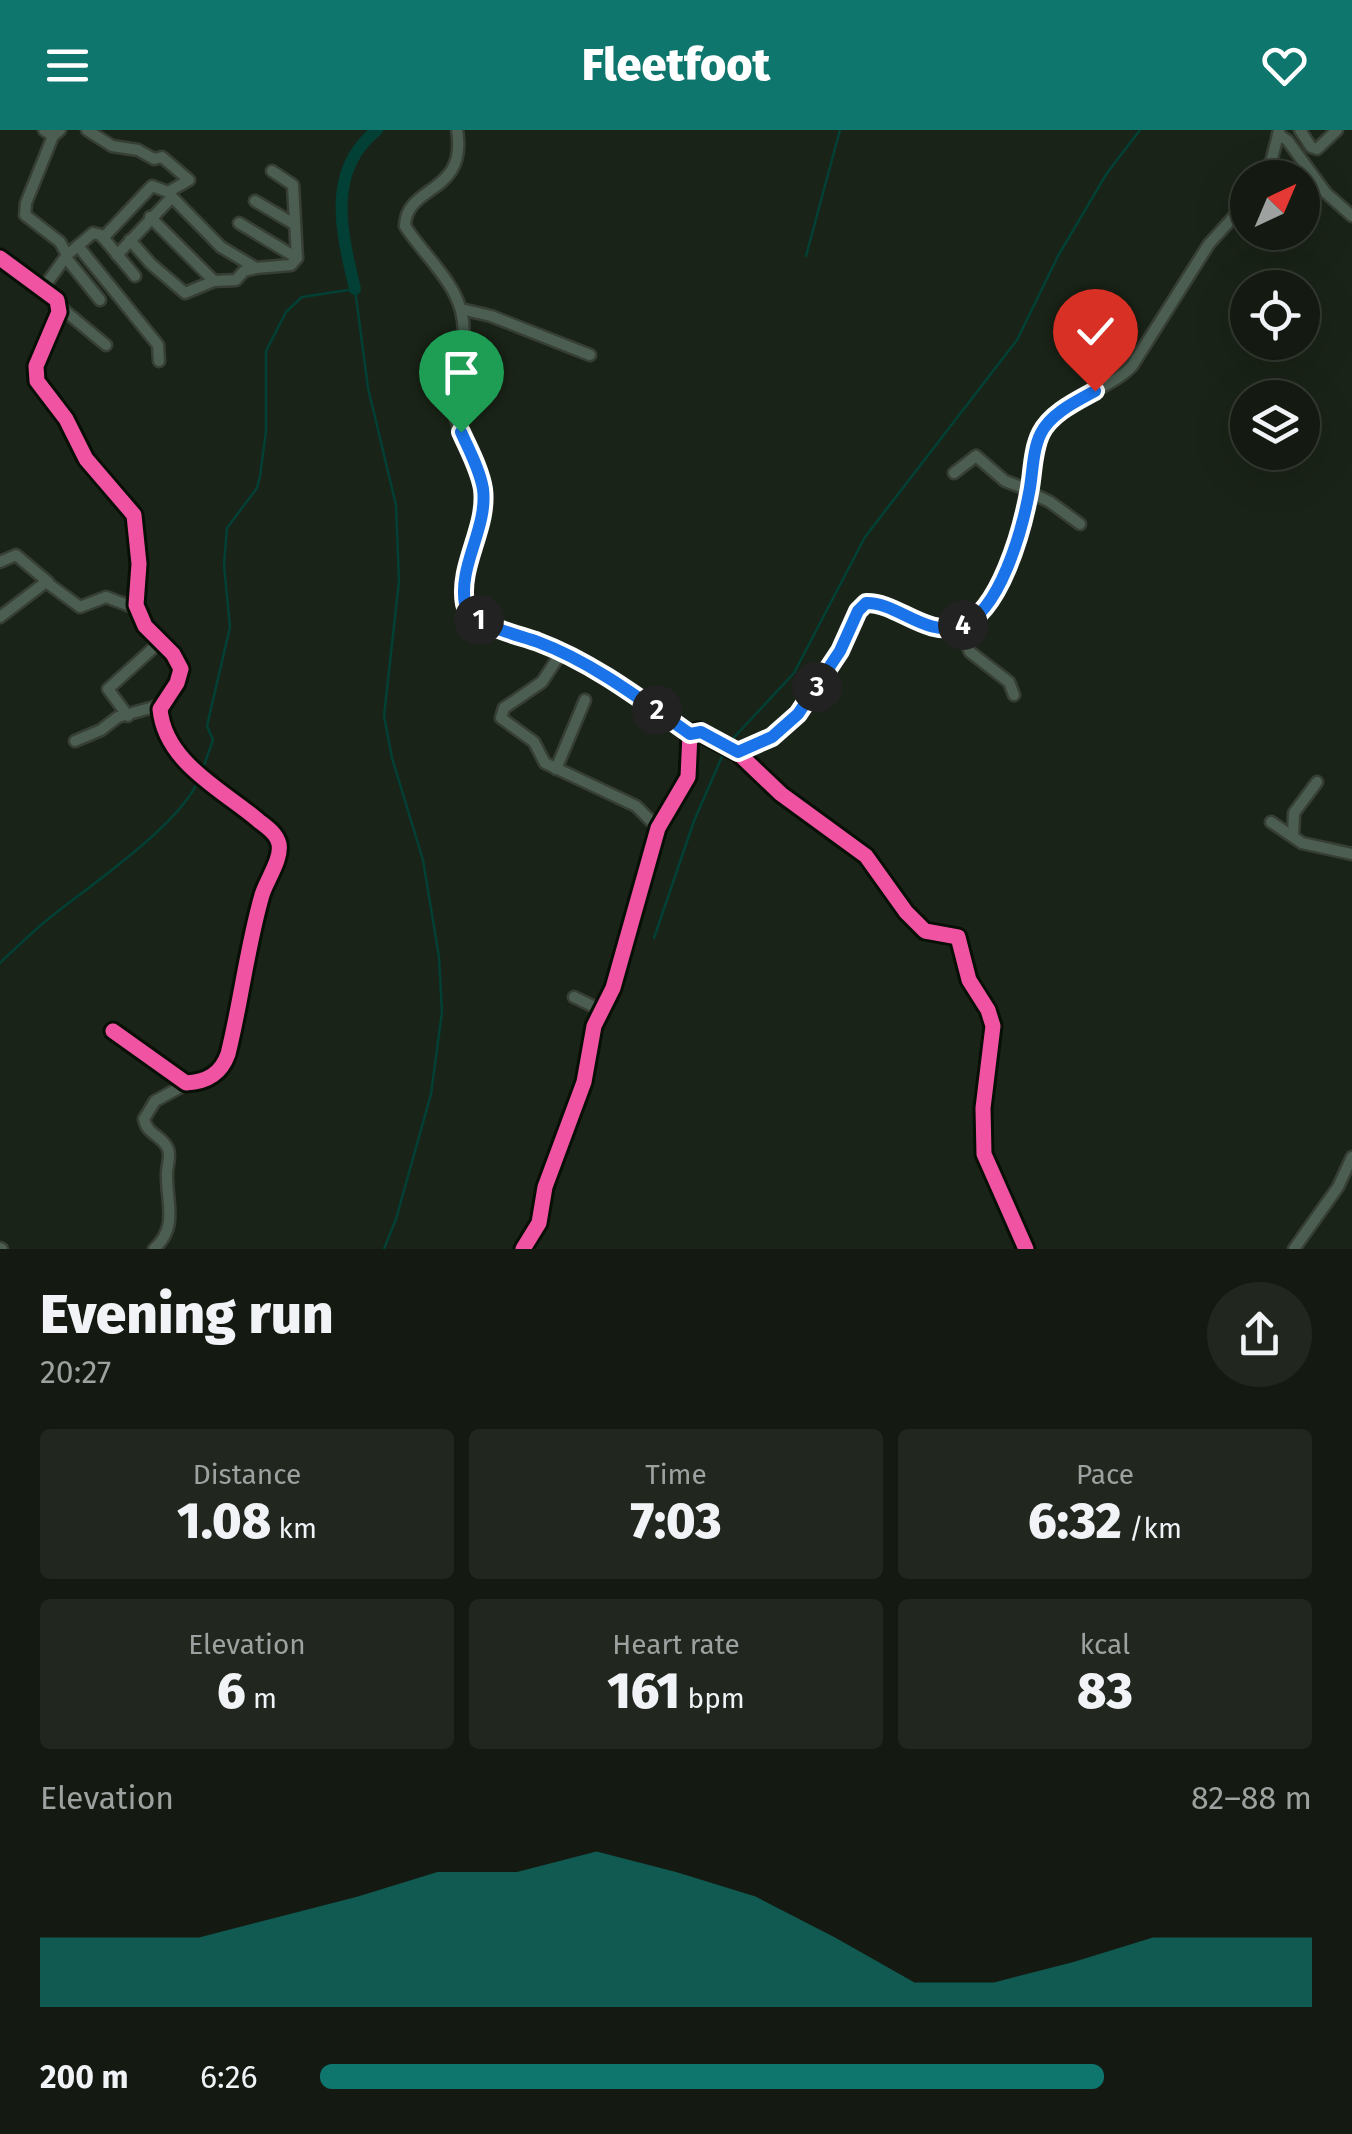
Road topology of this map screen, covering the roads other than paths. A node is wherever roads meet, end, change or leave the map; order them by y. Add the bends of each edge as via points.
1 (86, 130) edge
2 (457, 130) edge
3 (1300, 130) edge
4 (1337, 130) edge
5 (52, 132) edge
6 (1278, 132) edge
7 (1271, 160) edge
8 (272, 171) dead end
9 (255, 201) dead end
10 (1352, 216) edge
11 (150, 218) junction
12 (1230, 220) edge
13 (239, 224) dead end
14 (294, 224) junction
15 (103, 238) junction
16 (130, 240) junction
17 (78, 246) junction
18 (116, 254) junction
19 (67, 257) junction
20 (0, 258) edge
21 (298, 258) junction
22 (256, 268) junction
23 (134, 276) dead end
24 (214, 280) junction
25 (44, 287) junction
26 (100, 300) dead end
27 (59, 306) junction
28 (461, 310) junction
29 (106, 345) dead end
30 (590, 355) dead end
31 (159, 361) dead end
32 (954, 473) dead end
33 (1029, 492) junction
34 (1080, 524) dead end
35 (0, 562) edge
36 (48, 582) junction
37 (138, 609) junction
38 (0, 617) edge
39 (959, 627) junction
40 (160, 642) junction
41 (561, 653) junction
42 (1014, 695) dead end
43 (585, 700) dead end
44 (161, 705) junction
45 (128, 716) junction
46 (690, 734) junction
47 (75, 741) dead end
48 (730, 748) junction
49 (556, 769) junction
50 (1318, 782) dead end
51 (1271, 822) dead end
52 (658, 828) junction
53 (1294, 836) junction
54 (1352, 854) edge
55 (574, 997) dead end
56 (601, 1010) junction
57 (113, 1032) dead end
58 (188, 1083) junction
59 (1352, 1156) edge
60 (154, 1249) edge
61 (524, 1249) edge
62 (1026, 1249) edge
63 (1294, 1249) edge

1 - 15 street via 112,146 162,157 189,180 168,192 152,186
2 - 28 street via 454,167 405,219
3 - 4 street via 1317,150
5 - 19 street via 25,215 60,242
6 - 7 street
6 - 10 street
8 - 14 street via 293,185
9 - 14 street
11 - 16 street
11 - 22 street via 172,197 221,247
11 - 24 street
12 - 33 street via 1123,376 1065,408 1044,428
13 - 21 street
14 - 21 street
15 - 17 street via 93,232
15 - 18 street
16 - 18 street
16 - 24 street via 185,292
17 - 19 street
17 - 31 street via 156,342
18 - 23 street
19 - 25 street
19 - 26 street
20 - 25 street
21 - 22 street via 291,265
22 - 24 street via 236,280
25 - 27 street
27 - 29 street
27 - 37 street via 36,381 86,459 134,515
28 - 30 street
28 - 41 street via 455,418 483,497 466,607 482,622
32 - 33 street via 976,456
33 - 34 street
33 - 39 street via 997,590
35 - 36 street via 16,556
36 - 37 street via 80,608 106,597
36 - 38 street
37 - 40 street
39 - 42 street via 970,652 1008,682
39 - 48 street via 920,623 866,603 798,714 772,737
40 - 44 street via 181,669
40 - 45 street via 108,689
41 - 46 street
41 - 49 street via 538,686 500,716
43 - 49 street
44 - 45 street
44 - 58 street via 163,726 192,770 270,830 279,848 262,895 226,1060 216,1074
45 - 47 street
46 - 48 street via 698,730
46 - 52 street via 688,776
48 - 62 street via 866,856 919,926 958,937 969,980 993,1026 984,1154
49 - 52 street via 636,806
50 - 53 street via 1294,814
51 - 53 street
52 - 56 street
53 - 54 street
55 - 56 street
56 - 61 street via 539,1223
57 - 58 street
58 - 60 street via 154,1101 145,1114 146,1128 169,1155 170,1225
59 - 63 street

